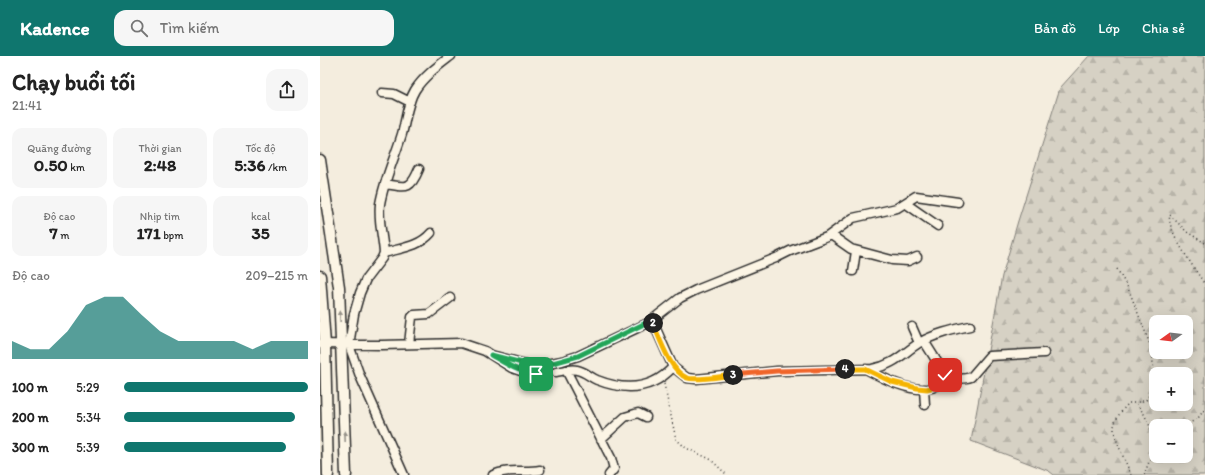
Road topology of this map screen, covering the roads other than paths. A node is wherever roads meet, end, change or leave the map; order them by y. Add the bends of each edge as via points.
1 (450, 56) edge
2 (382, 93) dead end
3 (410, 102) junction
4 (320, 160) edge
5 (419, 170) dead end
6 (385, 184) junction
7 (958, 202) dead end
8 (905, 203) junction
9 (938, 226) dead end
10 (432, 233) dead end
11 (831, 235) junction
12 (856, 251) junction
13 (384, 253) junction
14 (917, 257) dead end
15 (853, 272) dead end
16 (320, 276) edge
17 (450, 298) dead end
18 (652, 320) junction
19 (970, 326) dead end
20 (912, 327) dead end
21 (922, 342) junction
22 (323, 344) edge
23 (409, 344) junction
24 (345, 345) junction
25 (1044, 353) dead end
26 (491, 355) junction
27 (673, 367) junction
28 (865, 369) junction
29 (566, 370) junction
30 (556, 372) tunnel mouth
31 (536, 374) tunnel mouth
32 (948, 379) junction
33 (924, 388) junction
34 (925, 405) dead end
35 (646, 417) dead end
36 (602, 439) junction
37 (540, 470) dead end
38 (328, 475) edge
39 (346, 475) edge
40 (404, 475) edge
41 (493, 475) edge
42 (609, 475) edge

1 - 3 street via 424,79
2 - 3 street via 397,95
3 - 6 street
24 -> 4 main road
5 - 6 street via 414,181 407,187
6 - 13 street via 380,211
7 - 8 street via 920,196
8 - 9 street
8 - 11 street via 889,211 853,218
10 - 13 street via 417,244
11 - 12 street
11 - 18 street via 696,290 680,298
12 - 14 street via 902,262
12 - 15 street
13 - 24 street via 366,279 360,293
16 - 22 main road
17 - 23 street via 429,314 414,314
18 - 26 street via 595,349 562,361 530,365
18 - 27 street
19 - 21 street via 950,330
20 - 21 street
21 - 28 street via 892,363
21 - 32 street
22 - 24 street
22 - 38 main road via 327,396
23 - 24 street
23 - 26 street via 461,343
39 -> 24 main road
24 - 40 street
25 - 32 street via 989,356 971,377
26 - 31 street via 512,368
27 - 28 street via 687,378 696,379 777,371
27 - 29 street via 663,377 648,384 624,388 595,379 577,369
28 - 33 street via 892,382
29 - 30 street
29 - 36 street
32 - 33 street via 938,386
33 - 34 street
35 - 36 street via 638,413 625,417
36 - 42 street via 614,469
37 - 41 street via 515,470

